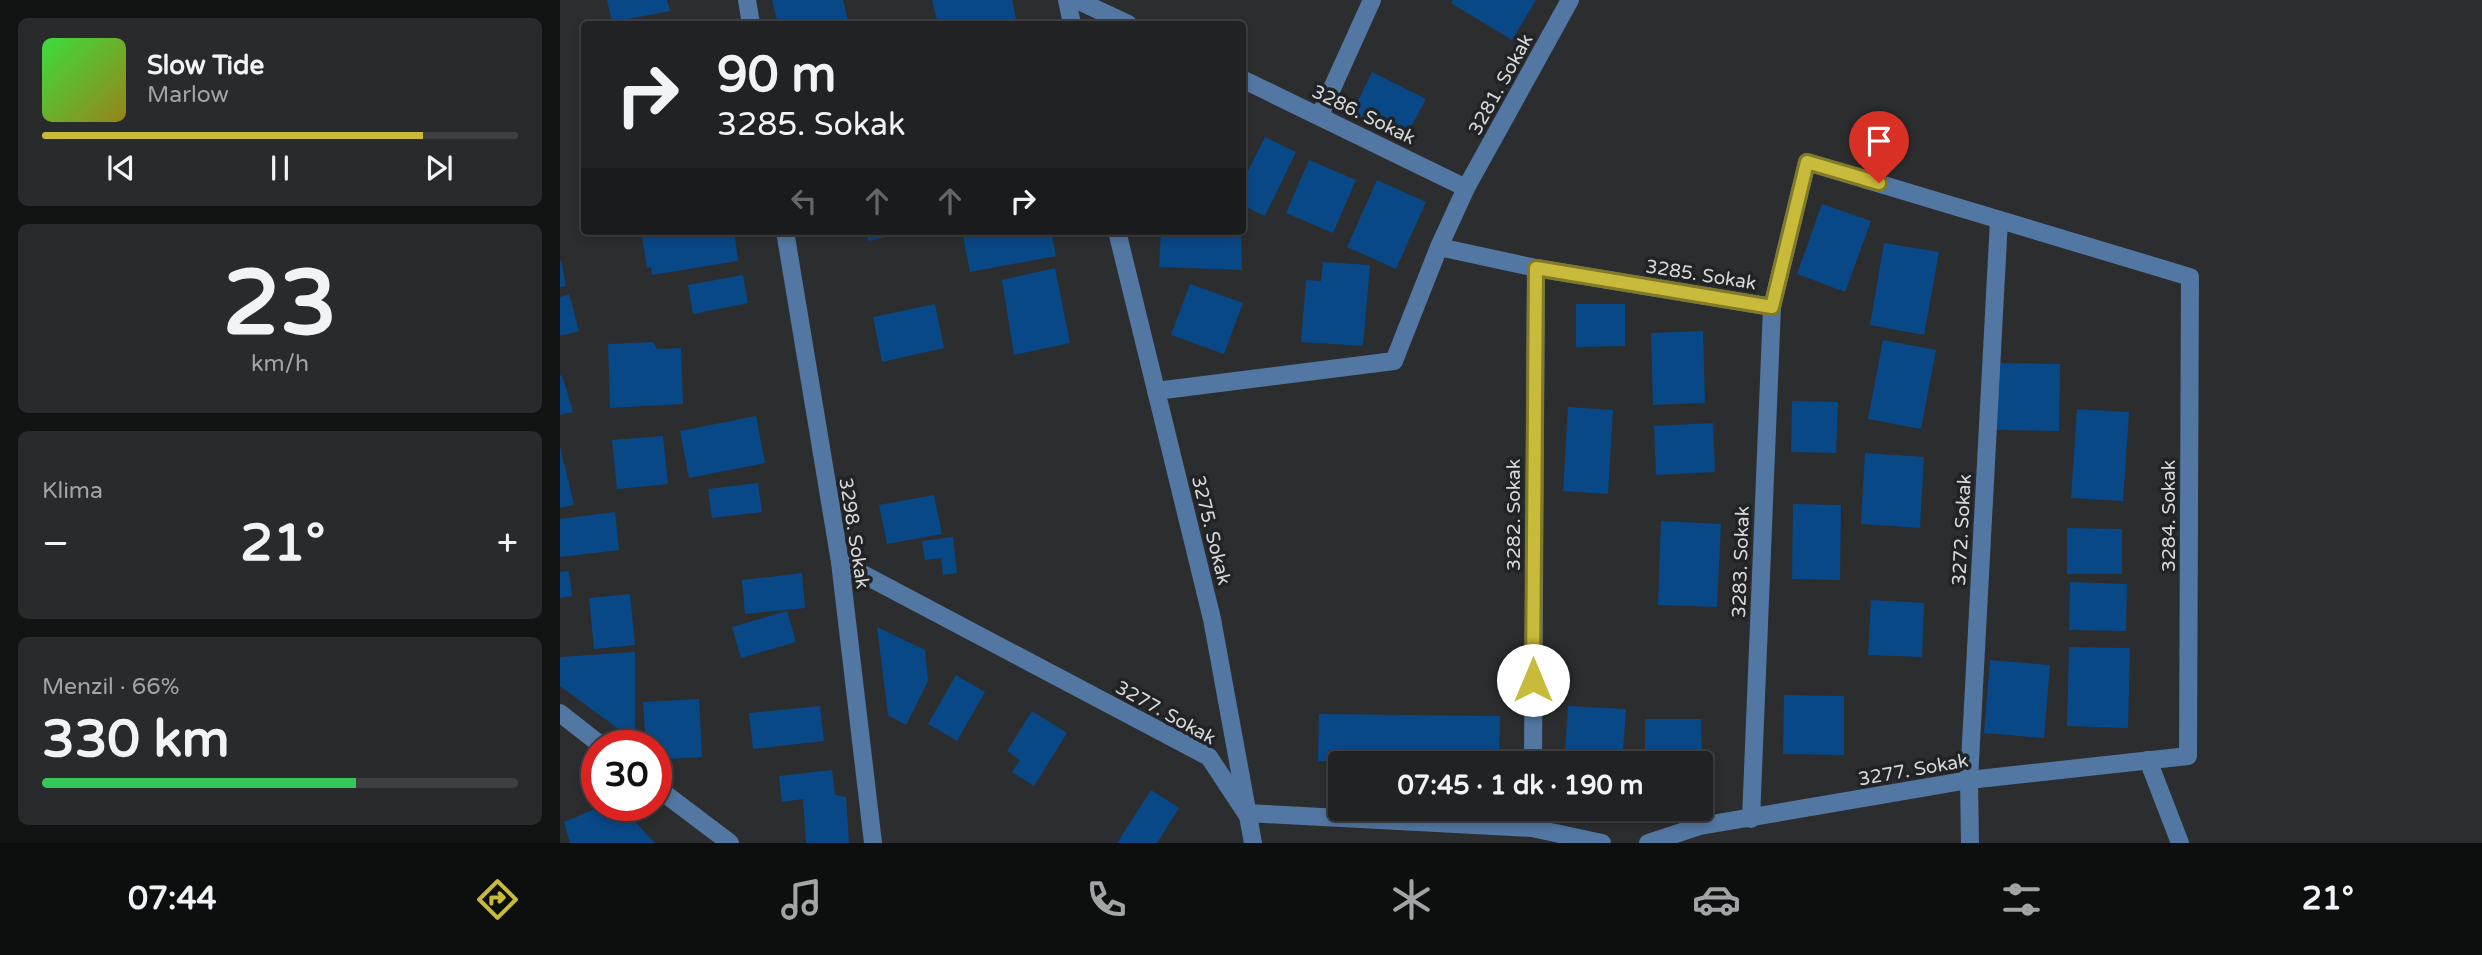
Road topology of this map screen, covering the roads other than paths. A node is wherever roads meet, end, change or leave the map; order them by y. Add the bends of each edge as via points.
1 (747, 0) edge
2 (1067, 0) edge
3 (1076, 0) edge
4 (1372, 0) edge
5 (1570, 0) edge
6 (750, 21) edge
7 (1071, 21) edge
8 (1122, 21) edge
9 (1246, 81) edge
10 (1320, 115) junction
11 (1466, 188) junction
12 (1999, 220) junction
13 (786, 235) edge
14 (1118, 235) edge
15 (1439, 247) junction
16 (1536, 268) junction
17 (2190, 277) joint
18 (1772, 307) junction
19 (1156, 391) junction
20 (840, 562) junction
21 (560, 713) edge
22 (582, 730) edge
23 (1533, 751) edge
24 (2188, 755) joint
25 (2148, 760) junction
26 (1969, 780) junction
27 (672, 799) edge
28 (1246, 813) junction
29 (1751, 819) junction
30 (1532, 821) edge
31 (1532, 828) junction
32 (730, 843) edge
33 (873, 843) edge
34 (1252, 843) edge
35 (1602, 843) edge
36 (1648, 843) edge
37 (1970, 843) edge
38 (2180, 843) edge

1 - 6 street
2 - 7 street
3 - 8 street
4 - 10 street
5 - 11 street, 3281. Sokak
9 - 10 street, 3286. Sokak
10 - 11 street, 3286. Sokak
11 - 15 street, 3281. Sokak
12 - 17 street, 3285. Sokak
12 - 18 street, 3285. Sokak via 1807,162
12 - 26 street, 3272. Sokak
13 - 20 street, 3298. Sokak
14 - 19 street, 3275. Sokak
15 - 16 street, 3285. Sokak
15 - 19 street via 1394,361
16 - 18 street, 3285. Sokak
16 - 23 street, 3282. Sokak
17 - 24 street, 3284. Sokak
18 - 29 street, 3283. Sokak
19 - 28 street, 3275. Sokak via 1213,619
20 - 28 street, 3277. Sokak via 1209,757
20 - 33 street, 3298. Sokak
21 - 22 street
24 - 25 street, 3277. Sokak
25 - 26 street, 3277. Sokak
25 - 38 street
26 - 29 street, 3277. Sokak
26 - 37 street, 3272. Sokak
27 - 32 street
28 - 31 street
28 - 34 street, 3275. Sokak
29 - 36 street, 3277. Sokak via 1700,826
30 - 31 street
31 - 35 street

